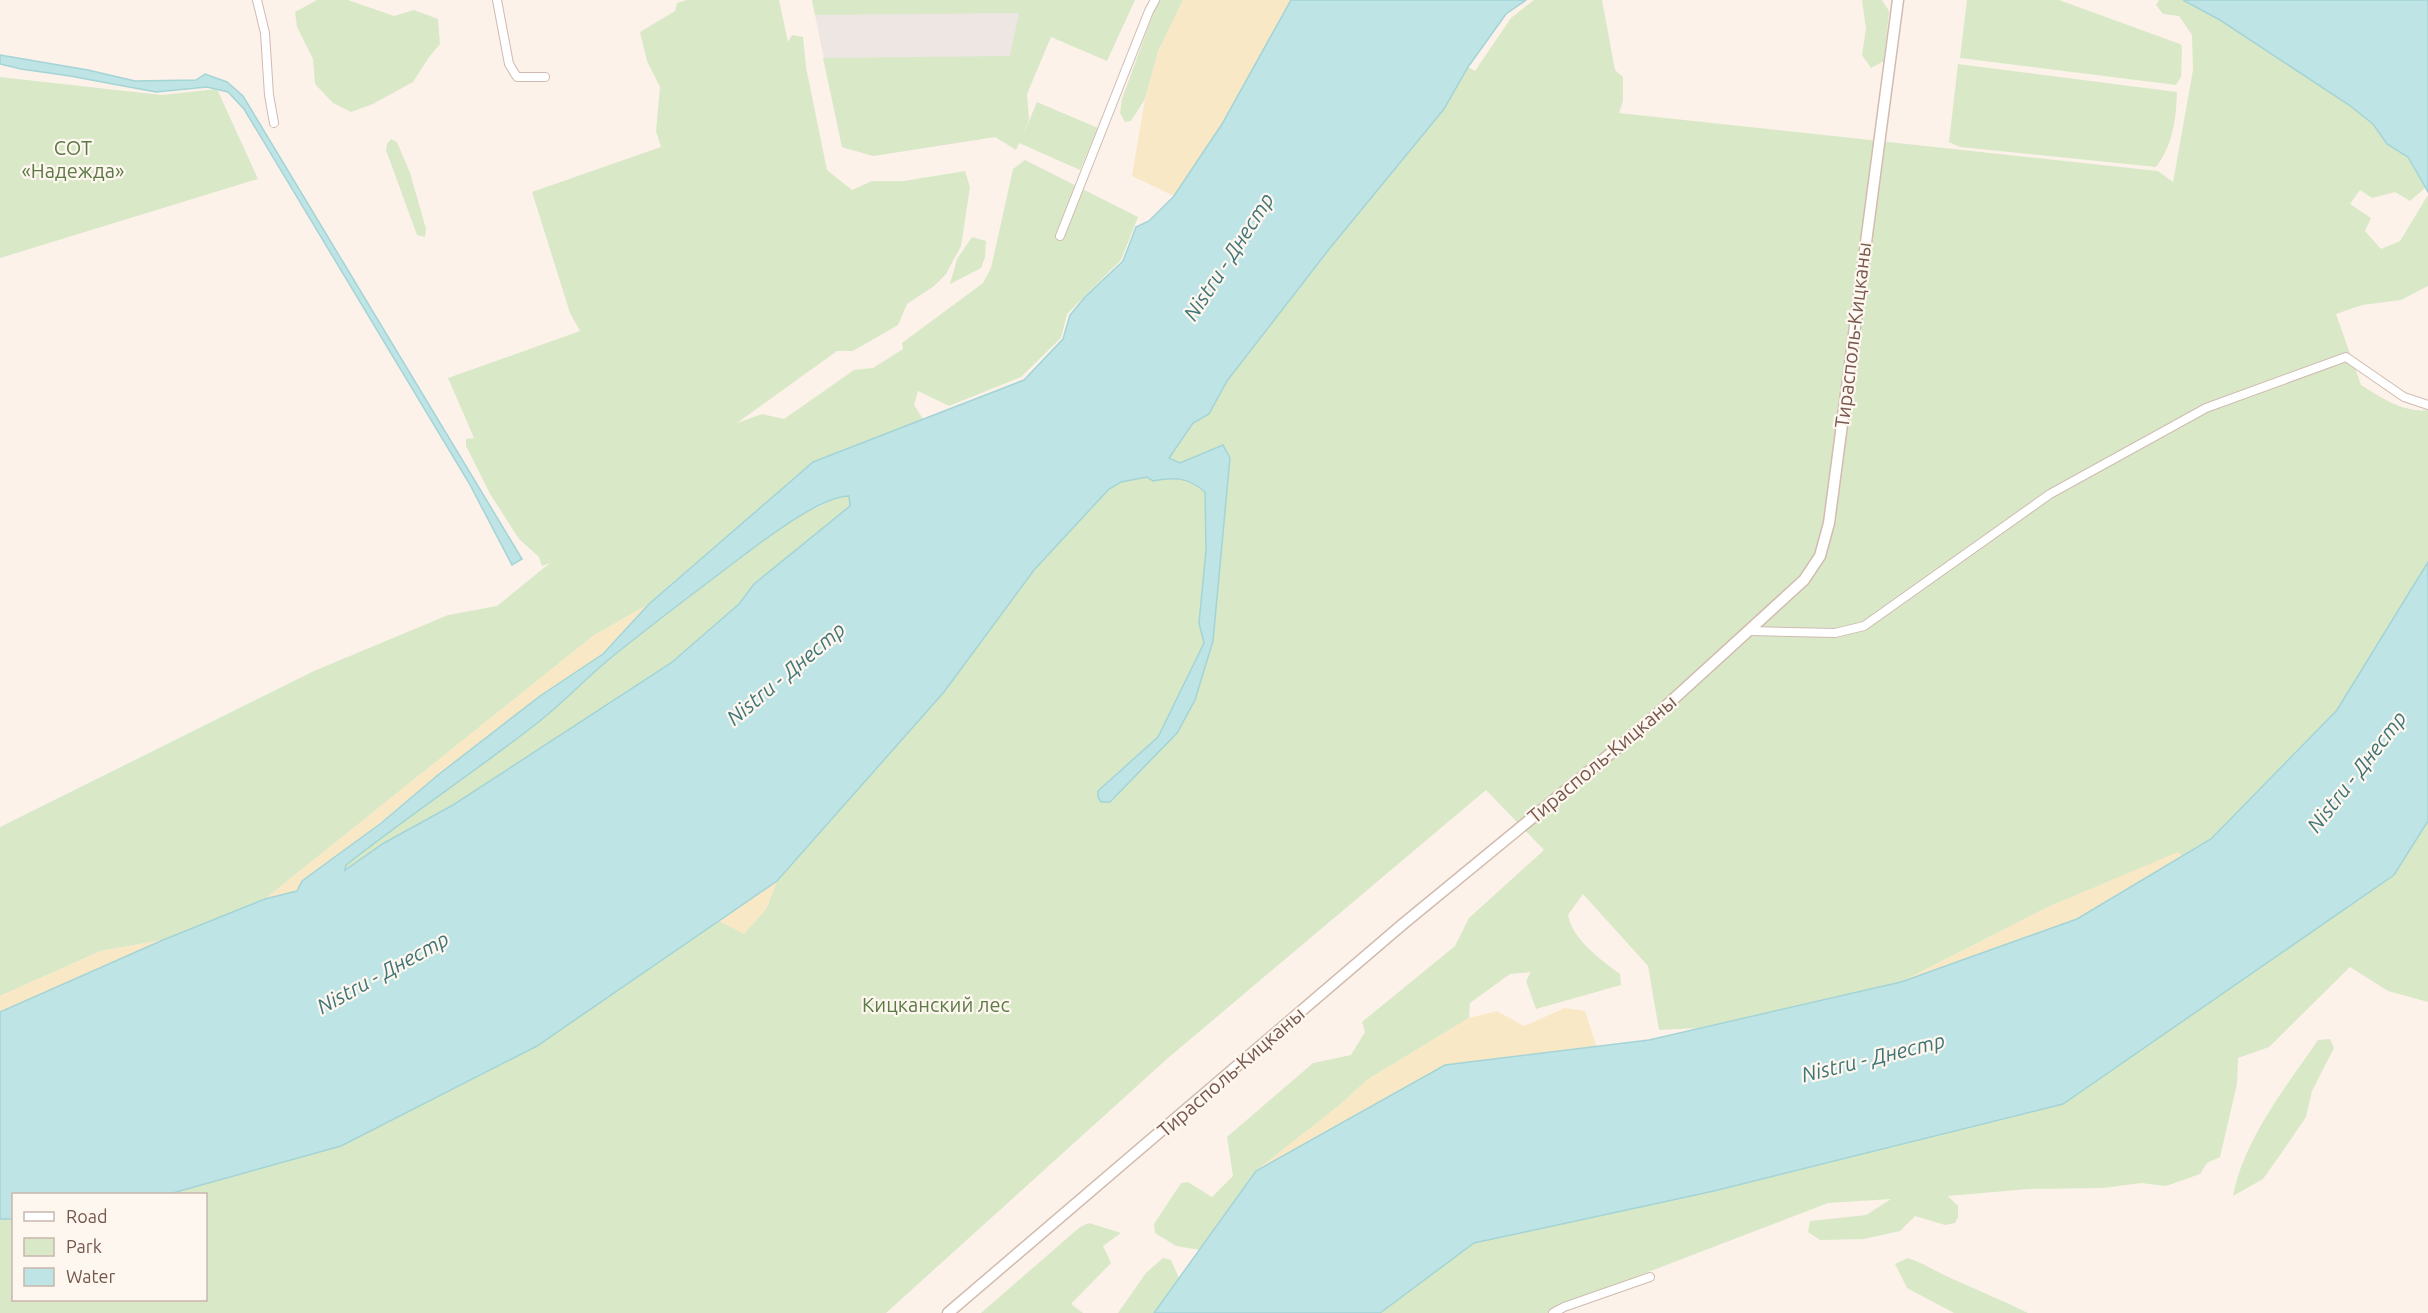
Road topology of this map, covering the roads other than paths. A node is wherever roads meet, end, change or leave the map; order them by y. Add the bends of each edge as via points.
1 (257, 0) edge
2 (497, 0) edge
3 (1155, 0) edge
4 (1897, 1) edge
5 (545, 77) dead end
6 (274, 123) dead end
7 (1060, 236) dead end
8 (2428, 405) edge
9 (1750, 631) junction
10 (1650, 1278) dead end
11 (948, 1313) edge
12 (1553, 1313) edge

1 - 6 street via 265,33
2 - 5 street via 509,64 517,76
3 - 7 street
4 - 9 street, Тирасполь-Кицканы via 1827,535 1812,570
8 - 9 street via 2404,397 2346,357 2206,408 2061,488 1864,626 1835,633
9 - 11 street, Тирасполь-Кицканы via 1644,726 1403,924
10 - 12 street

